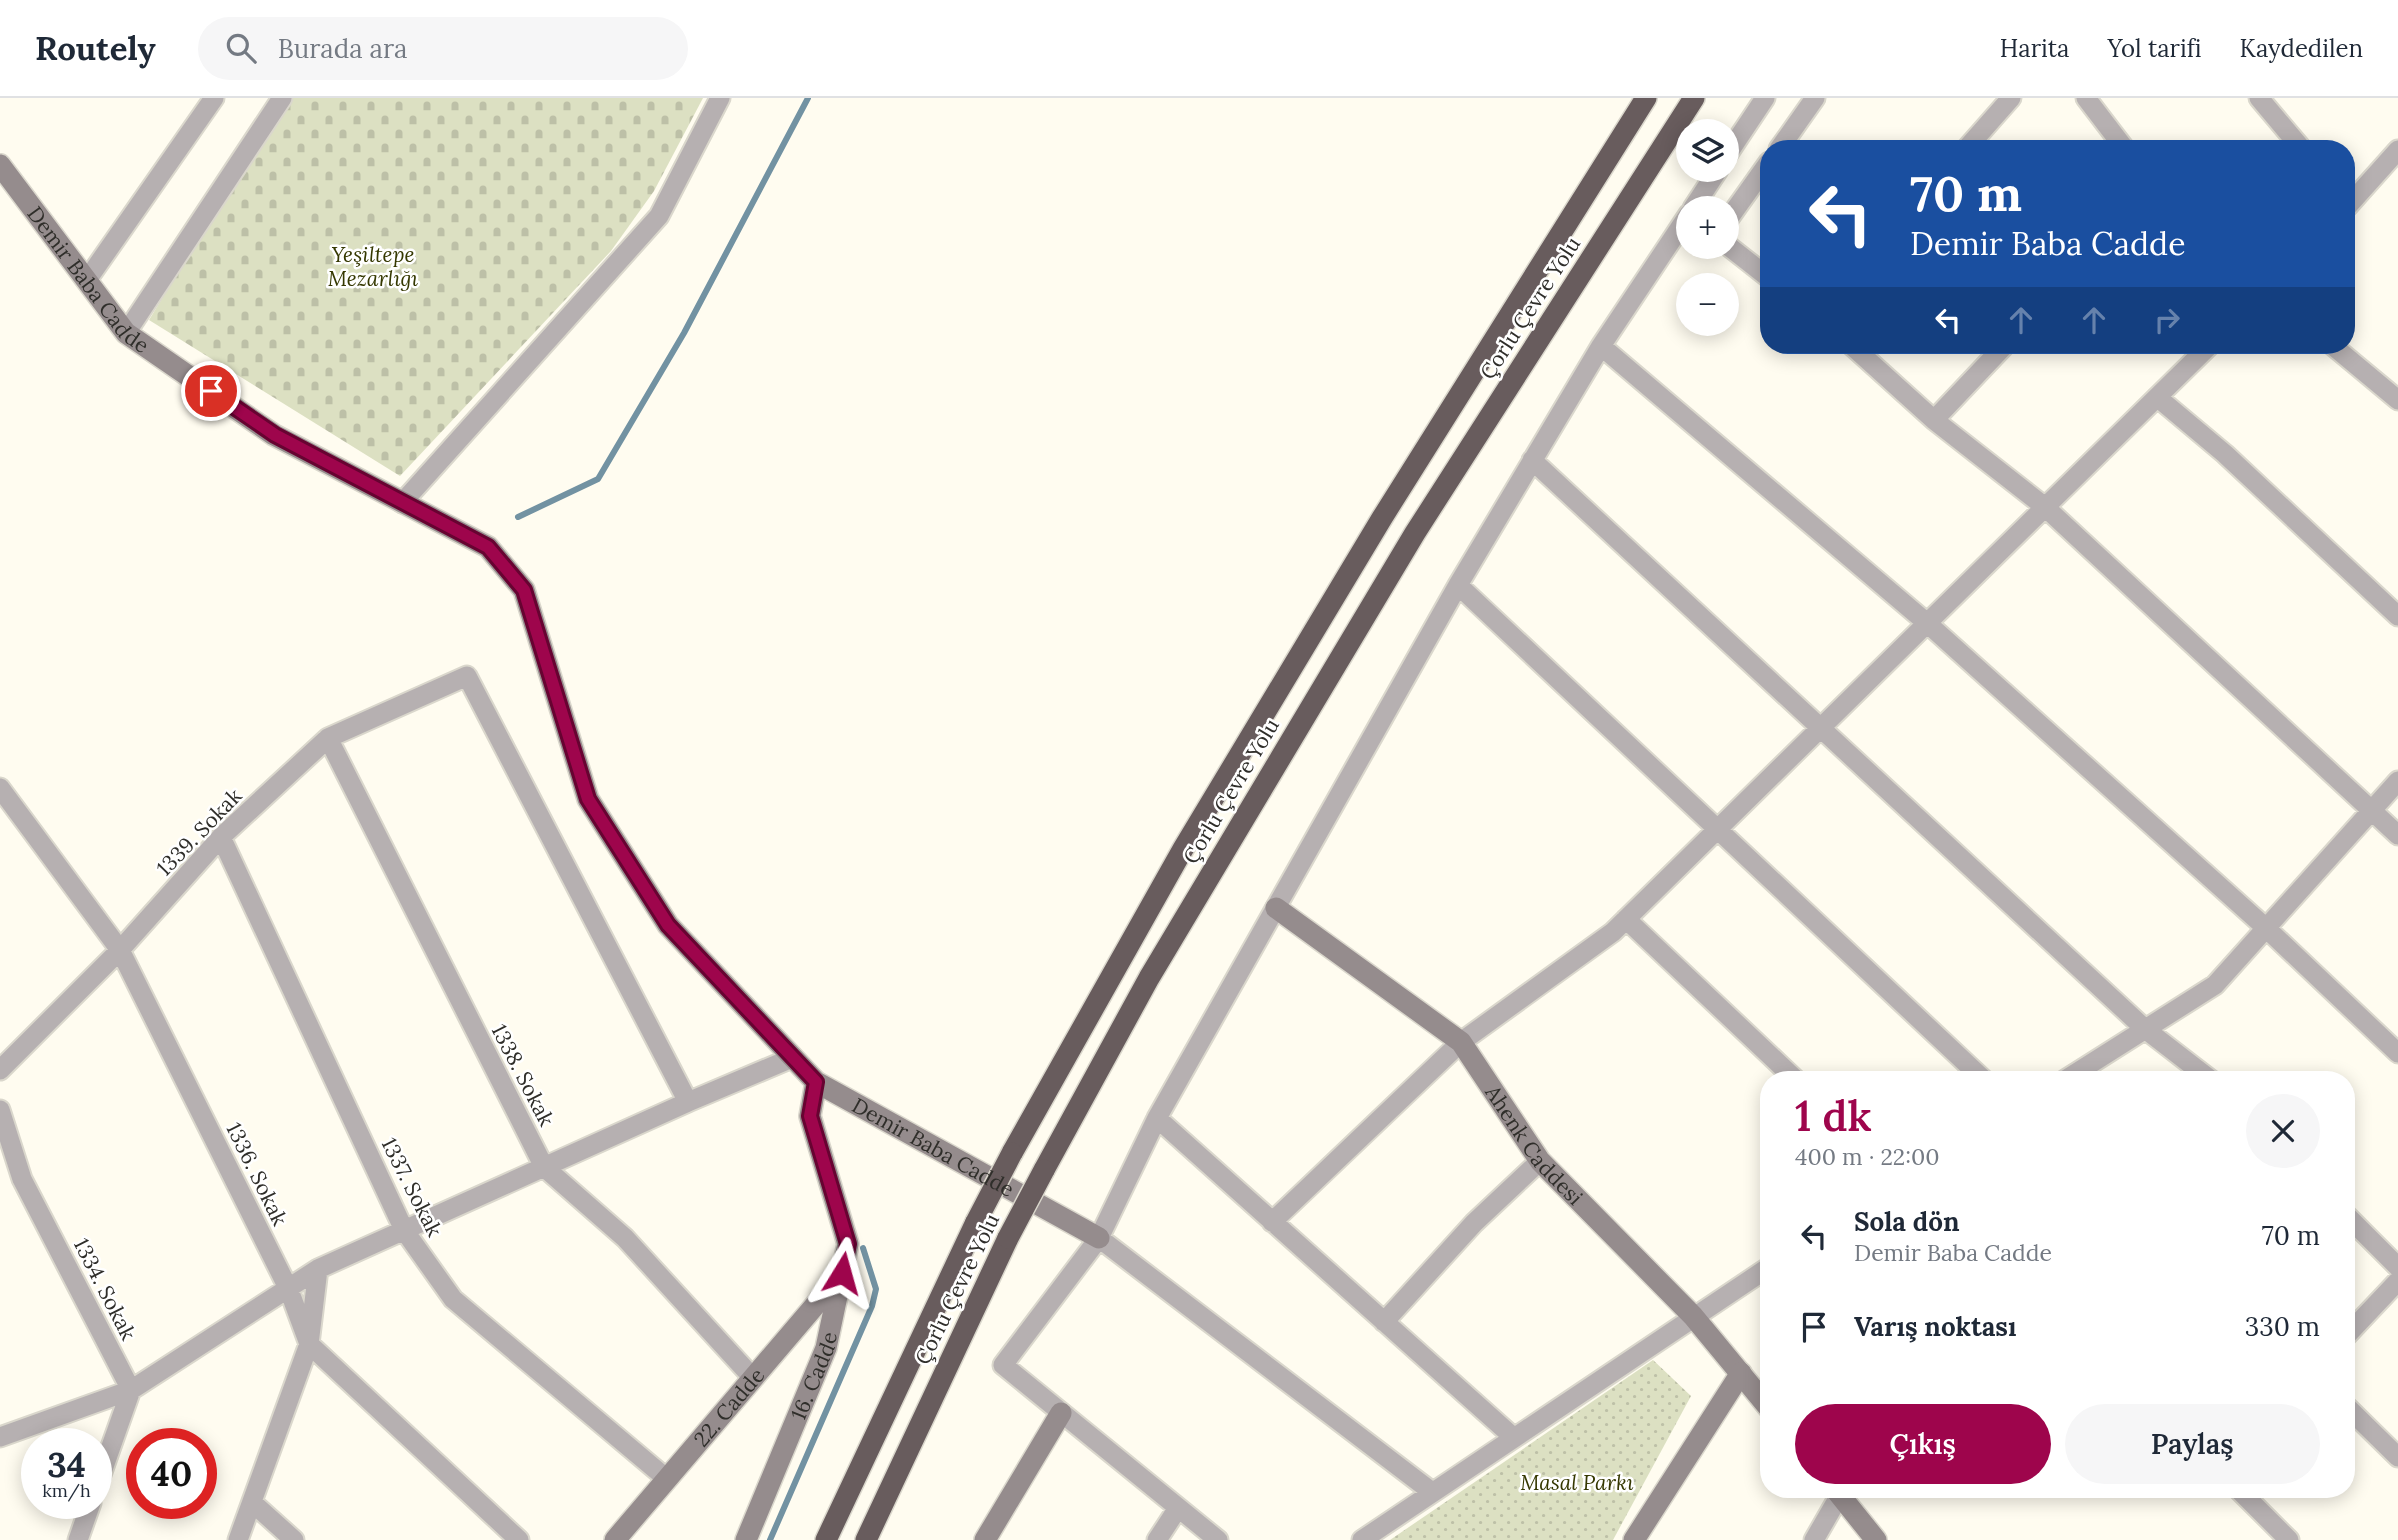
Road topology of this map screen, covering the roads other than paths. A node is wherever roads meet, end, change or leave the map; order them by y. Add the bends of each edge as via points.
1 (214, 98) edge
2 (282, 98) edge
3 (720, 98) edge
4 (1646, 98) edge
5 (1694, 98) edge
6 (1765, 98) edge
7 (1815, 98) edge
8 (2011, 98) edge
9 (2086, 98) edge
10 (2259, 98) edge
11 (1739, 137) edge
12 (1785, 140) edge
13 (1974, 140) edge
14 (2118, 140) edge
15 (2294, 140) edge
16 (2398, 150) edge
17 (0, 165) edge
18 (1760, 175) edge
19 (2355, 196) edge
20 (1739, 204) edge
21 (1676, 234) edge
22 (1739, 254) edge
23 (1760, 271) edge
24 (87, 280) junction
25 (126, 333) junction
26 (1601, 346) junction
27 (1860, 354) edge
28 (1996, 354) edge
29 (2201, 354) edge
30 (2343, 354) edge
31 (2157, 397) junction
32 (2398, 400) edge
33 (1934, 419) junction
34 (1532, 460) junction
35 (402, 503) junction
36 (2045, 507) junction
37 (1458, 585) junction
38 (2398, 616) edge
39 (1927, 623) junction
40 (1821, 727) junction
41 (328, 738) junction
42 (2398, 781) edge
43 (0, 788) edge
44 (2372, 811) junction
45 (1719, 828) junction
46 (2398, 835) edge
47 (221, 837) junction
48 (1276, 908) junction
49 (1626, 919) junction
50 (2266, 928) junction
51 (120, 950) junction
52 (2145, 1029) junction
53 (1461, 1042) junction
54 (2398, 1053) edge
55 (792, 1058) junction
56 (0, 1070) edge
57 (1786, 1071) edge
58 (1975, 1071) edge
59 (2079, 1071) edge
60 (2198, 1071) edge
61 (816, 1082) junction
62 (688, 1102) junction
63 (0, 1110) edge
64 (1157, 1118) junction
65 (1540, 1161) junction
66 (544, 1167) junction
67 (1272, 1222) junction
68 (2355, 1224) edge
69 (404, 1230) junction
70 (1099, 1238) junction
71 (2398, 1267) edge
72 (318, 1269) junction
73 (842, 1273) junction
74 (1760, 1273) edge
75 (2398, 1281) edge
76 (289, 1290) junction
77 (1693, 1316) junction
78 (1384, 1322) junction
79 (2355, 1327) edge
80 (309, 1344) junction
81 (1741, 1373) junction
82 (753, 1378) junction
83 (131, 1390) junction
84 (1760, 1397) edge
85 (1061, 1413) junction
86 (2355, 1415) edge
87 (1512, 1436) junction
88 (0, 1437) edge
89 (112, 1444) edge
90 (2398, 1457) edge
91 (667, 1479) junction
92 (1432, 1492) junction
93 (1834, 1498) edge
94 (1842, 1498) edge
95 (2247, 1498) edge
96 (254, 1504) junction
97 (1178, 1508) junction
98 (85, 1519) edge
99 (78, 1540) edge
100 (238, 1540) edge
101 (294, 1540) edge
102 (519, 1540) edge
103 (615, 1540) edge
104 (746, 1540) edge
105 (826, 1540) edge
106 (866, 1540) edge
107 (985, 1540) edge
108 (1157, 1540) edge
109 (1218, 1540) edge
110 (1362, 1540) edge
111 (1634, 1540) edge
112 (1814, 1540) edge
113 (1876, 1540) edge
114 (2289, 1540) edge

1 - 24 street
2 - 25 street
3 - 35 street via 659,216
4 - 105 highway, Çorlu Çevre Yolu, bridge via 1382,518 1183,849 976,1222
5 - 106 highway, Çorlu Çevre Yolu, bridge via 1415,533 1163,954 1008,1238
6 - 11 street
7 - 12 street
8 - 13 street
9 - 14 street
10 - 15 street
16 - 19 street
17 - 24 street, Demir Baba Cadde
18 - 20 street
21 - 26 street
22 - 23 street
24 - 25 street, Demir Baba Cadde
25 - 35 street, Demir Baba Cadde via 275,435
26 - 34 street
26 - 39 street
27 - 33 street
28 - 33 street
29 - 31 street
30 - 32 street
31 - 36 street
31 - 38 street via 2225,454
33 - 36 street
34 - 37 street
34 - 40 street
35 - 55 street, Demir Baba Cadde via 488,547 524,590 588,799 668,925
36 - 39 street
36 - 44 street
37 - 45 street
37 - 48 street
39 - 40 street
39 - 50 street
40 - 45 street
40 - 52 street
41 - 47 street, 1339. Sokak
41 - 62 street, 1339. Sokak via 467,676
41 - 66 street, 1338. Sokak
42 - 44 street
43 - 51 street, 1336. Sokak
44 - 46 street
44 - 50 street
45 - 49 street
45 - 58 street
47 - 51 street, 1339. Sokak
47 - 69 street, 1337. Sokak
48 - 53 street, Ahenk Caddesi
48 - 64 street
49 - 53 street
49 - 57 street
50 - 52 street via 2215,985
50 - 54 street
51 - 56 street, 1339. Sokak
51 - 76 street, 1336. Sokak
52 - 59 street
52 - 60 street
53 - 65 street, Ahenk Caddesi
53 - 67 street
55 - 61 street, Demir Baba Cadde
55 - 62 street
61 - 70 street, Demir Baba Cadde
61 - 73 street, 16. Cadde via 810,1116 848,1244
62 - 66 street
63 - 83 street, 1334. Sokak via 22,1179
64 - 67 street
64 - 70 street
65 - 77 street, Ahenk Caddesi
65 - 78 street via 1474,1223
66 - 69 street
66 - 82 street, 1338. Sokak via 625,1238
67 - 78 street
68 - 71 street
69 - 72 street
69 - 91 street, 1337. Sokak via 453,1299
70 - 85 street via 1003,1366
70 - 92 street
72 - 76 street
72 - 80 street
73 - 82 street, 22. Cadde
73 - 104 street, 16. Cadde via 826,1348
74 - 77 street
75 - 79 street
76 - 80 street, 1336. Sokak
76 - 83 street
77 - 81 street, Ahenk Caddesi
77 - 87 street
78 - 87 street
80 - 96 street
80 - 102 street, 1336. Sokak
81 - 84 street, Ahenk Caddesi
81 - 111 street
82 - 91 street, 22. Cadde
83 - 88 street
83 - 89 street
85 - 97 street
85 - 107 street
86 - 90 street
87 - 92 street
91 - 103 street, 22. Cadde
92 - 110 street
93 - 112 street
94 - 113 street
95 - 114 street
96 - 100 street
96 - 101 street
97 - 108 street
97 - 109 street
98 - 99 street

